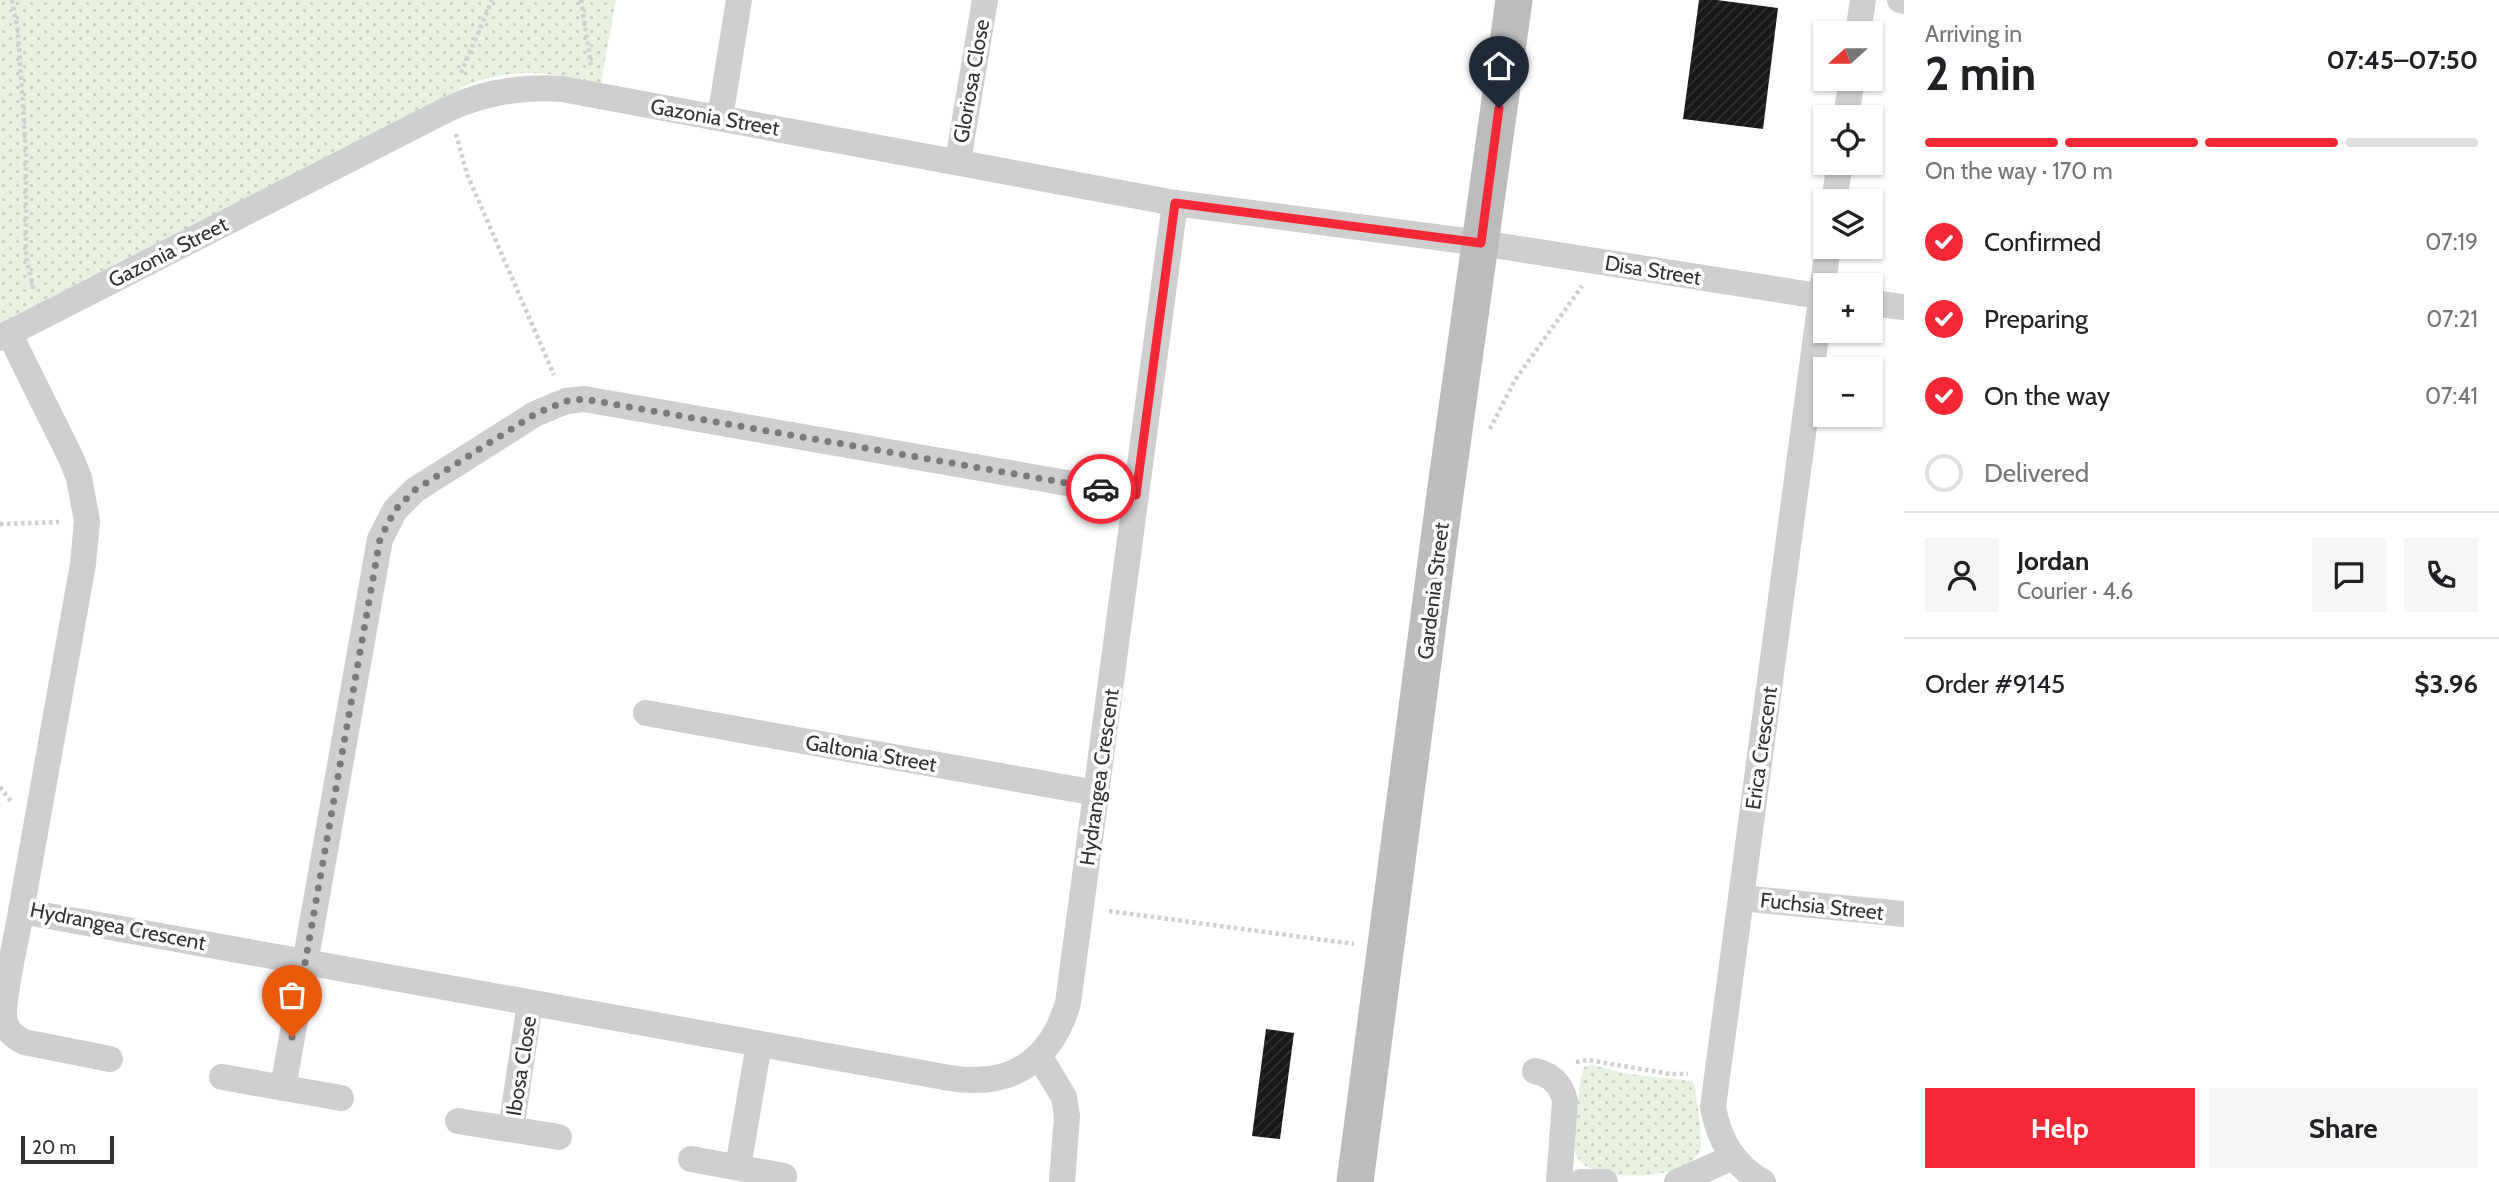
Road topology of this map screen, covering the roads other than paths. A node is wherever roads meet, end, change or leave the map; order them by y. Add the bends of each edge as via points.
1 (740, 0) edge
2 (985, 0) edge
3 (1514, 0) edge
4 (1863, 0) edge
5 (1860, 21) edge
6 (720, 118) junction
7 (958, 161) junction
8 (1175, 203) junction
9 (1481, 243) junction
10 (1813, 295) edge
11 (1883, 304) edge
12 (1904, 307) edge
13 (5, 336) edge
14 (1817, 343) edge
15 (1136, 495) junction
16 (646, 713) dead end
17 (1097, 793) junction
18 (1741, 898) junction
19 (21, 911) junction
20 (1904, 914) edge
21 (305, 962) junction
22 (530, 1003) junction
23 (759, 1044) junction
24 (1039, 1056) junction
25 (110, 1059) dead end
26 (1535, 1071) road end
27 (222, 1077) dead end
28 (283, 1088) junction
29 (341, 1098) dead end
30 (458, 1121) dead end
31 (510, 1129) junction
32 (559, 1137) dead end
33 (1733, 1157) junction
34 (691, 1159) dead end
35 (738, 1167) junction
36 (784, 1176) dead end
37 (1062, 1182) edge
38 (1355, 1182) edge
39 (1559, 1182) edge
40 (1581, 1182) edge
41 (1605, 1182) edge
42 (1677, 1182) edge
43 (1763, 1182) edge

1 - 6 street
2 - 7 street, Gloriosa Close
3 - 9 street, Gardenia Street
4 - 5 street
6 - 7 street, Gazonia Street
6 - 13 street, Gazonia Street via 540,87 471,99
7 - 8 street, Gazonia Street
8 - 9 street, Gazonia Street
8 - 15 street, Hydrangea Crescent
9 - 10 street, Disa Street
9 - 38 street, Gardenia Street
11 - 12 street
13 - 19 street, Hydrangea Crescent via 71,458 87,521
14 - 18 street, Erica Crescent
15 - 17 street, Hydrangea Crescent
15 - 21 street via 603,401 566,401 535,414 415,490 386,523
16 - 17 street, Galtonia Street
17 - 24 street, Hydrangea Crescent via 1068,1003 1062,1023
18 - 20 street, Fuchsia Street
18 - 33 street, Erica Crescent via 1713,1107 1716,1125
19 - 21 street, Hydrangea Crescent
19 - 25 street via 4,1008 6,1024 24,1042
21 - 22 street, Hydrangea Crescent
21 - 28 street
22 - 23 street, Hydrangea Crescent
22 - 31 street, Ibosa Close
23 - 24 street, Hydrangea Crescent via 968,1081 1006,1076
23 - 35 street
24 - 37 street via 1064,1097
26 - 39 street via 1552,1077 1565,1101
27 - 28 street
28 - 29 street
30 - 31 street, Ibosa Close
31 - 32 street, Ibosa Close
33 - 42 street
33 - 43 street, Erica Crescent
34 - 35 street
35 - 36 street
40 - 41 street

